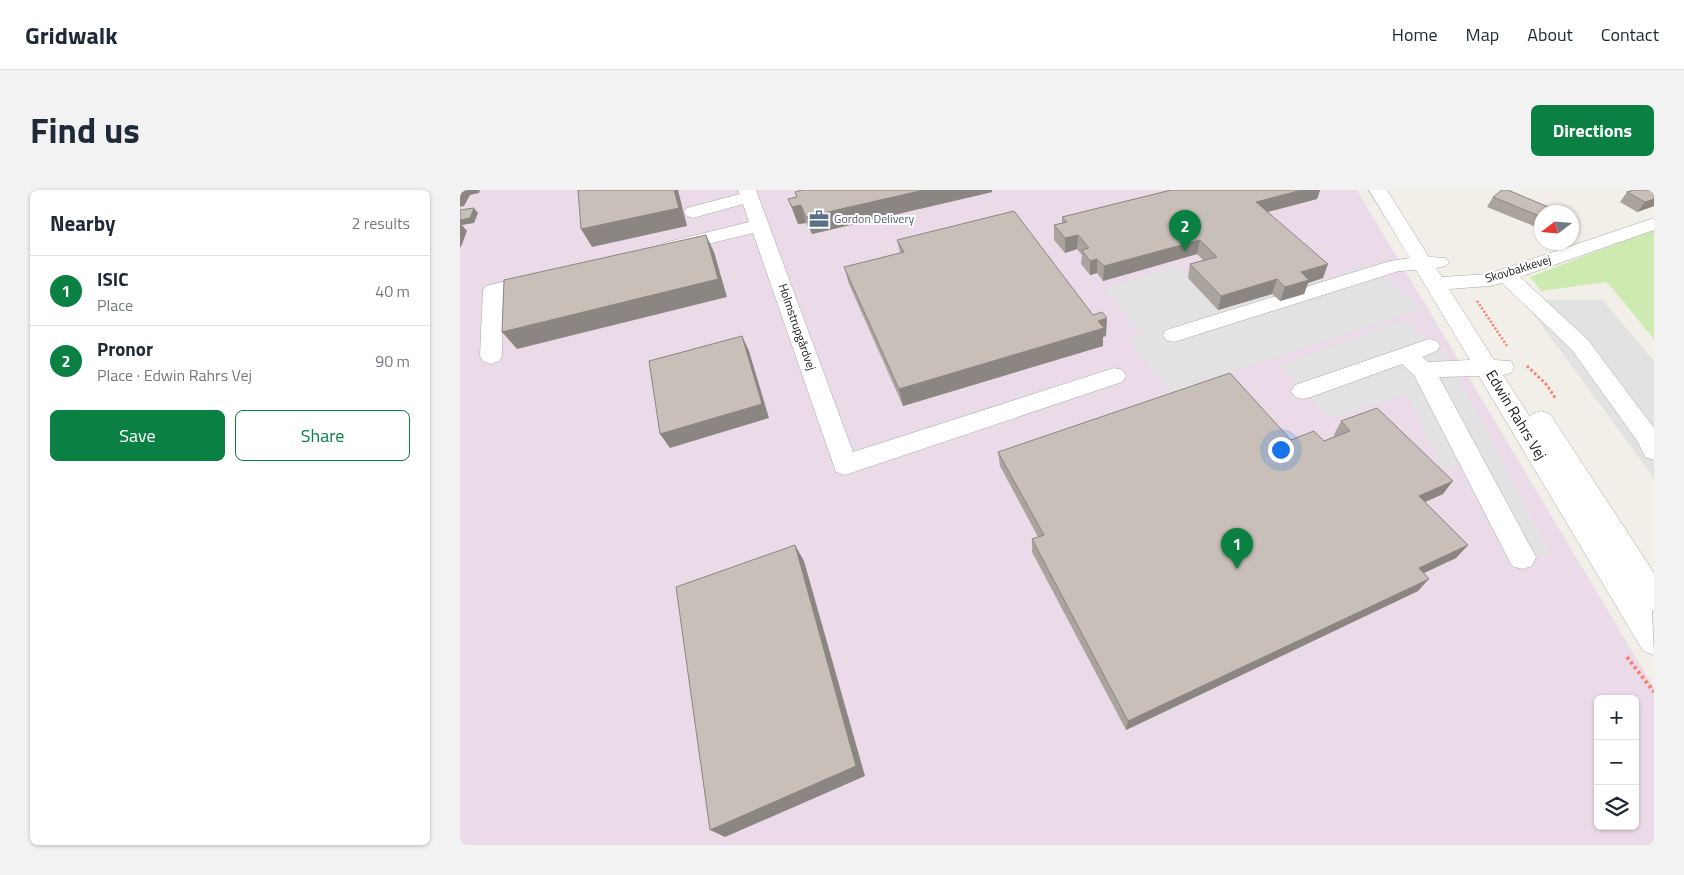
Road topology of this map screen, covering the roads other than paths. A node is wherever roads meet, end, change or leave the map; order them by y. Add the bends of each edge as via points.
1 (1378, 190) edge
2 (1397, 190) edge
3 (748, 193) edge
4 (693, 212) dead end
5 (1654, 224) edge
6 (762, 225) junction
7 (656, 250) edge
8 (560, 274) edge
9 (1444, 275) junction
10 (1506, 275) junction
11 (1174, 335) dead end
12 (491, 356) dead end
13 (1419, 357) junction
14 (1507, 362) junction
15 (1114, 376) dead end
16 (1303, 390) dead end
17 (1654, 450) edge
18 (1522, 557) dead end
19 (1654, 598) edge
20 (1654, 641) edge

1 - 9 street, Edwin Rahrs Vej
2 - 9 street, Edwin Rahrs Vej
3 - 4 street
3 - 6 street, Holmstrupgårdvej
5 - 10 street, Skovbakkevej
6 - 7 street
6 - 15 street, Holmstrupgårdvej via 845,464
8 - 12 street via 493,290
9 - 10 street, Skovbakkevej via 1490,280
9 - 11 street, Skovbakkevej via 1397,266
9 - 14 street, Edwin Rahrs Vej
10 - 17 street via 1580,345
13 - 14 street
13 - 16 street
13 - 18 street
14 - 19 street, Edwin Rahrs Vej
14 - 20 street, Edwin Rahrs Vej

